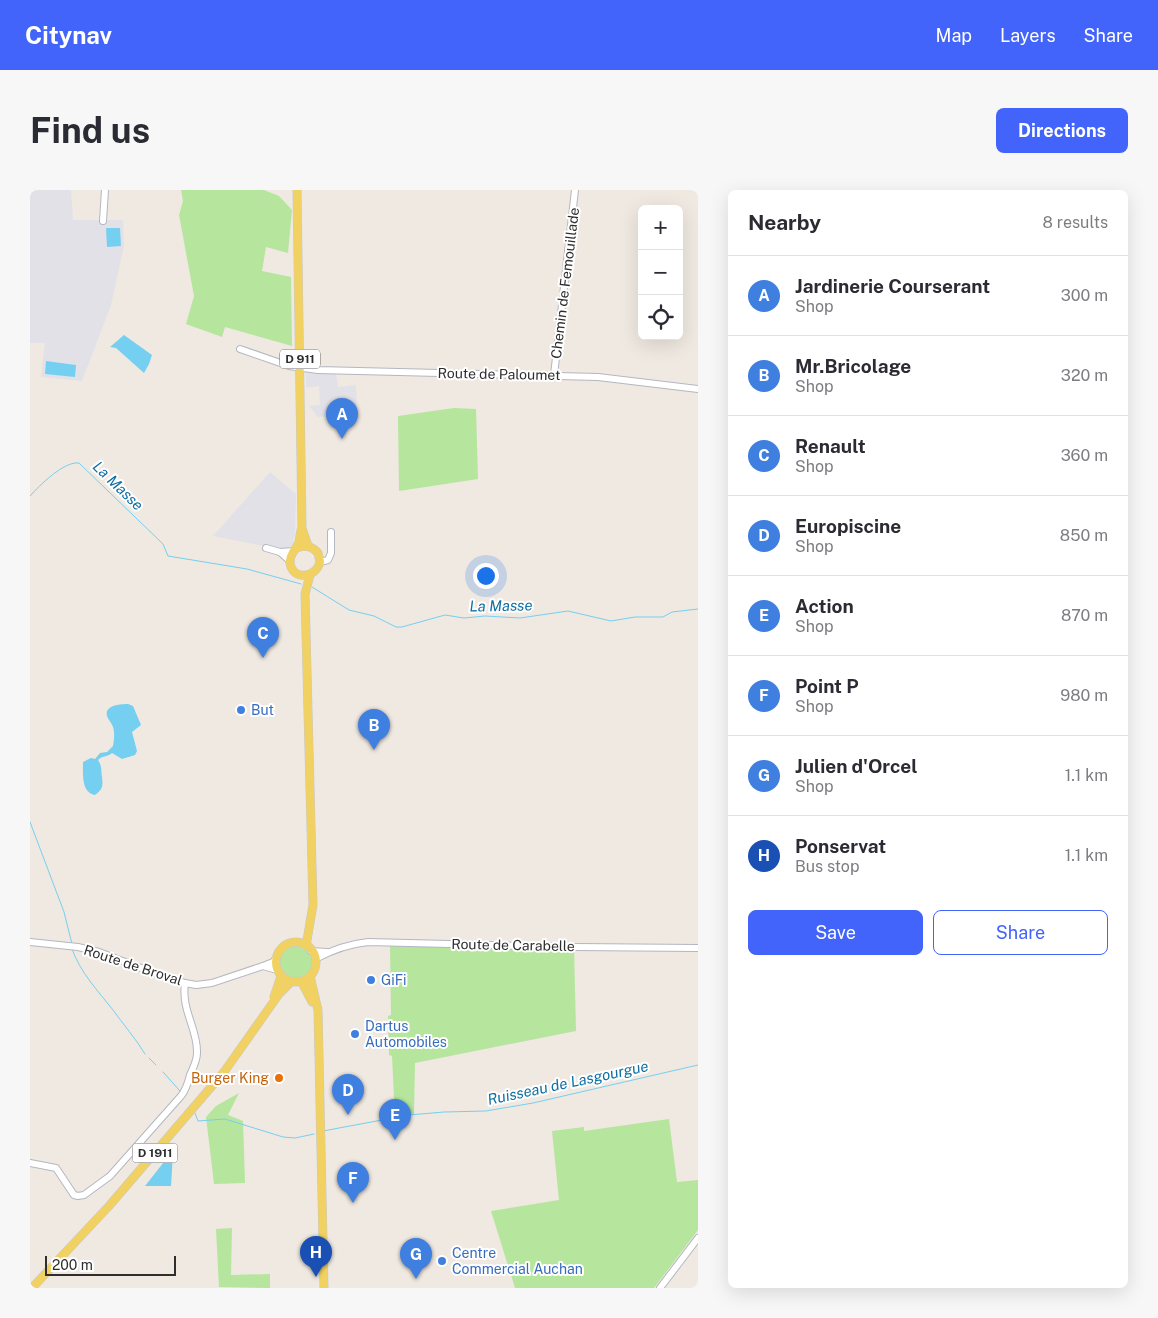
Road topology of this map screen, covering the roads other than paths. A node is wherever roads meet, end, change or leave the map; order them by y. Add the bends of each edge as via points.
1 (105, 190) edge
2 (297, 190) edge
3 (575, 190) edge
4 (103, 220) dead end
5 (240, 348) dead end
6 (300, 368) junction
7 (554, 375) junction
8 (698, 389) edge
9 (302, 528) junction
10 (331, 532) dead end
11 (308, 546) junction
12 (266, 548) dead end
13 (294, 550) junction
14 (280, 552) junction
15 (290, 561) junction
16 (320, 562) junction
17 (298, 575) junction
18 (310, 575) junction
19 (305, 594) junction
20 (310, 925) junction
21 (30, 942) edge
22 (298, 943) junction
23 (309, 948) junction
24 (698, 948) edge
25 (329, 952) junction
26 (277, 957) junction
27 (315, 959) junction
28 (263, 966) junction
29 (279, 973) junction
30 (310, 976) junction
31 (291, 982) junction
32 (301, 982) junction
33 (185, 983) junction
34 (268, 1010) junction
35 (30, 1163) edge
36 (698, 1238) edge
37 (32, 1288) edge
38 (320, 1288) edge
39 (324, 1288) edge
40 (660, 1288) edge

1 - 4 street
2 - 6 main road, D 911
3 - 7 street, Chemin de Femouillade
5 - 6 street, Route de Paloumet
6 - 7 street, Route de Paloumet
6 - 9 main road, D 911
7 - 8 street, Route de Paloumet
9 - 11 main road, D 911
9 - 13 main road, D 911
10 - 16 street via 331,553 328,560
11 - 13 main road
11 - 16 main road via 318,553
12 - 14 street
13 - 14 street
13 - 15 main road
14 - 15 street
15 - 17 main road
16 - 18 main road
17 - 18 main road
17 - 19 main road
18 - 19 main road
19 - 20 main road via 313,905
20 - 22 main road
20 - 23 main road
21 - 33 street, Route de Broval via 99,952
22 - 23 main road
22 - 26 main road via 285,946
23 - 25 street, Route de Carabelle
23 - 27 main road
24 - 25 street, Route de Carabelle via 368,942
25 - 27 street, Route de Carabelle
26 - 28 street, Route de Broval
26 - 29 main road
27 - 30 main road
28 - 29 street
28 - 33 street, Route de Broval via 206,984
29 - 31 main road
29 - 34 main road, D 1911 via 278,986
30 - 32 main road
30 - 39 main road via 318,1010
31 - 32 main road
31 - 34 main road, D 1911
32 - 38 main road via 311,998 314,1011
33 - 35 street via 186,1010 197,1051 188,1086 181,1096 110,1176 84,1195 74,1194 56,1168
34 - 37 main road, D 1911 via 224,1072 109,1206
36 - 40 street

